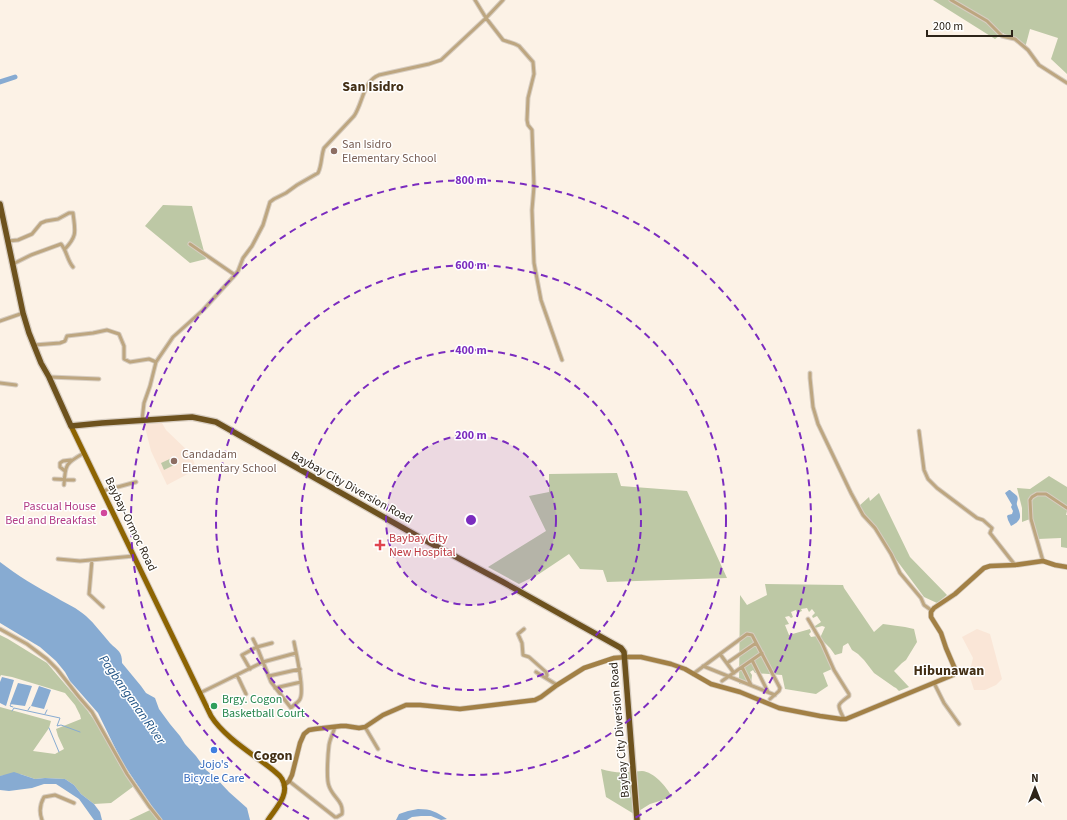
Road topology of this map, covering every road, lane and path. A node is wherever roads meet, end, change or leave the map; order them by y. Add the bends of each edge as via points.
1 (475, 0) edge
2 (503, 0) edge
3 (951, 0) edge
4 (486, 18) junction
5 (1067, 82) edge
6 (0, 204) edge
7 (8, 241) junction
8 (190, 244) dead end
9 (65, 250) junction
10 (13, 264) junction
11 (73, 267) dead end
12 (235, 275) junction
13 (23, 313) junction
14 (0, 321) edge
15 (34, 345) junction
16 (562, 360) dead end
17 (156, 362) junction
18 (810, 373) dead end
19 (49, 377) junction
20 (99, 379) dead end
21 (0, 383) edge
22 (16, 385) dead end
23 (142, 420) junction
24 (71, 426) junction
25 (919, 430) dead end
26 (84, 453) junction
27 (71, 460) junction
28 (65, 471) junction
29 (54, 480) dead end
30 (64, 480) junction
31 (74, 480) dead end
32 (136, 482) dead end
33 (64, 485) dead end
34 (103, 491) junction
35 (1067, 508) edge
36 (134, 556) junction
37 (58, 559) dead end
38 (92, 560) junction
39 (1042, 561) junction
40 (1015, 565) junction
41 (1067, 567) edge
42 (103, 607) dead end
43 (931, 610) junction
44 (808, 619) dead end
45 (0, 629) edge
46 (524, 629) dead end
47 (253, 638) dead end
48 (294, 642) dead end
49 (272, 643) dead end
50 (756, 643) junction
51 (257, 647) junction
52 (296, 653) junction
53 (762, 653) junction
54 (720, 654) junction
55 (624, 657) junction
56 (752, 660) junction
57 (263, 662) junction
58 (727, 663) junction
59 (703, 666) junction
60 (742, 667) junction
61 (300, 668) junction
62 (250, 669) junction
63 (536, 672) dead end
64 (734, 673) junction
65 (693, 674) junction
66 (237, 675) junction
67 (269, 676) junction
68 (728, 676) junction
69 (546, 678) junction
70 (722, 681) dead end
71 (301, 682) junction
72 (934, 683) junction
73 (557, 685) junction
74 (752, 686) junction
75 (275, 688) junction
76 (768, 692) junction
77 (200, 693) junction
78 (246, 694) dead end
79 (775, 695) junction
80 (770, 699) dead end
81 (844, 719) junction
82 (959, 724) dead end
83 (335, 727) junction
84 (365, 727) junction
85 (378, 749) dead end
86 (286, 783) junction
87 (74, 803) dead end
88 (269, 818) edge
89 (42, 820) edge
90 (160, 820) edge
91 (637, 820) edge

1 - 4 street
2 - 4 street
3 - 5 street via 987,21 1002,36 1015,39 1028,50 1039,65
4 - 12 street via 441,60 379,76 368,83 354,116 324,148 318,173 270,202 263,225
4 - 16 street via 504,40 516,44 534,66 527,120 532,130 534,263 541,300
6 - 7 highway, Baybay-Ormoc Road
7 - 9 street via 32,234 46,221 73,213 76,233
7 - 10 highway, Baybay-Ormoc Road
8 - 12 street
9 - 10 street via 61,244
9 - 11 street
10 - 13 highway, Baybay-Ormoc Road
12 - 17 street via 173,338
13 - 14 street
13 - 15 highway, Baybay-Ormoc Road
15 - 17 street via 60,344 67,336 107,330 119,334 124,346 124,359 130,362 149,359
15 - 19 highway, Baybay-Ormoc Road
17 - 23 street via 144,403
18 - 43 street via 813,407 818,424 851,493 863,515 891,554 900,573
19 - 20 street
19 - 24 highway, Baybay-Ormoc Road
21 - 22 street
23 - 24 highway, Baybay City Diversion Road
23 - 55 highway, Baybay City Diversion Road via 192,417 216,422 620,647
24 - 26 main road, Baybay-Ormoc Road
25 - 40 street via 924,470 928,478 937,488 992,528 990,533
26 - 27 street
26 - 34 main road, Baybay-Ormoc Road
27 - 28 street
27 - 28 street via 60,463 60,467
28 - 30 street
29 - 30 street
30 - 31 street
30 - 33 street
32 - 34 street
34 - 36 main road, Baybay-Ormoc Road
35 - 39 street via 1046,494 1037,494 1030,500 1031,519
36 - 38 street
36 - 77 main road, Baybay-Ormoc Road
37 - 38 street
38 - 42 street via 89,594
39 - 40 street
39 - 41 street
40 - 43 street via 984,568 968,584
43 - 72 street via 931,617 941,633 956,670 953,675
44 - 81 street via 850,694 839,705
45 - 90 street via 47,658 57,669 92,712 127,774
46 - 69 street via 518,634 523,655 546,672
47 - 51 street
48 - 52 street
49 - 51 street
50 - 53 street
50 - 54 street via 752,635 747,634
50 - 58 street
51 - 57 street
51 - 62 street via 242,655
52 - 57 street
52 - 61 street
53 - 56 street
53 - 79 street via 780,688
54 - 58 street
54 - 59 street
55 - 65 street via 641,657 671,664
55 - 73 street via 584,668
55 - 91 highway, Baybay City Diversion Road
56 - 60 street
56 - 76 street
57 - 62 street
57 - 67 street
58 - 64 street
59 - 65 street
59 - 68 street
60 - 64 street
60 - 74 street
61 - 67 street
61 - 71 street
62 - 66 street
63 - 69 street
64 - 68 street
65 - 81 street via 711,684 740,692 781,709
66 - 77 street
66 - 78 street
67 - 75 street
68 - 70 street
68 - 74 street
69 - 73 street
71 - 75 street
71 - 75 street via 300,699 291,708
72 - 81 street
72 - 82 street via 944,704
73 - 84 street via 534,700 460,709 406,705 382,715
74 - 76 street
76 - 79 street
77 - 86 main road, Baybay-Ormoc Road via 216,724
79 - 80 street
83 - 84 street
83 - 86 street via 309,730 304,734 292,775
83 - 86 street via 329,744 328,780 329,787 341,804 342,814 335,817
84 - 85 street
86 - 88 main road via 282,799
87 - 89 street via 55,795 44,797 40,806

